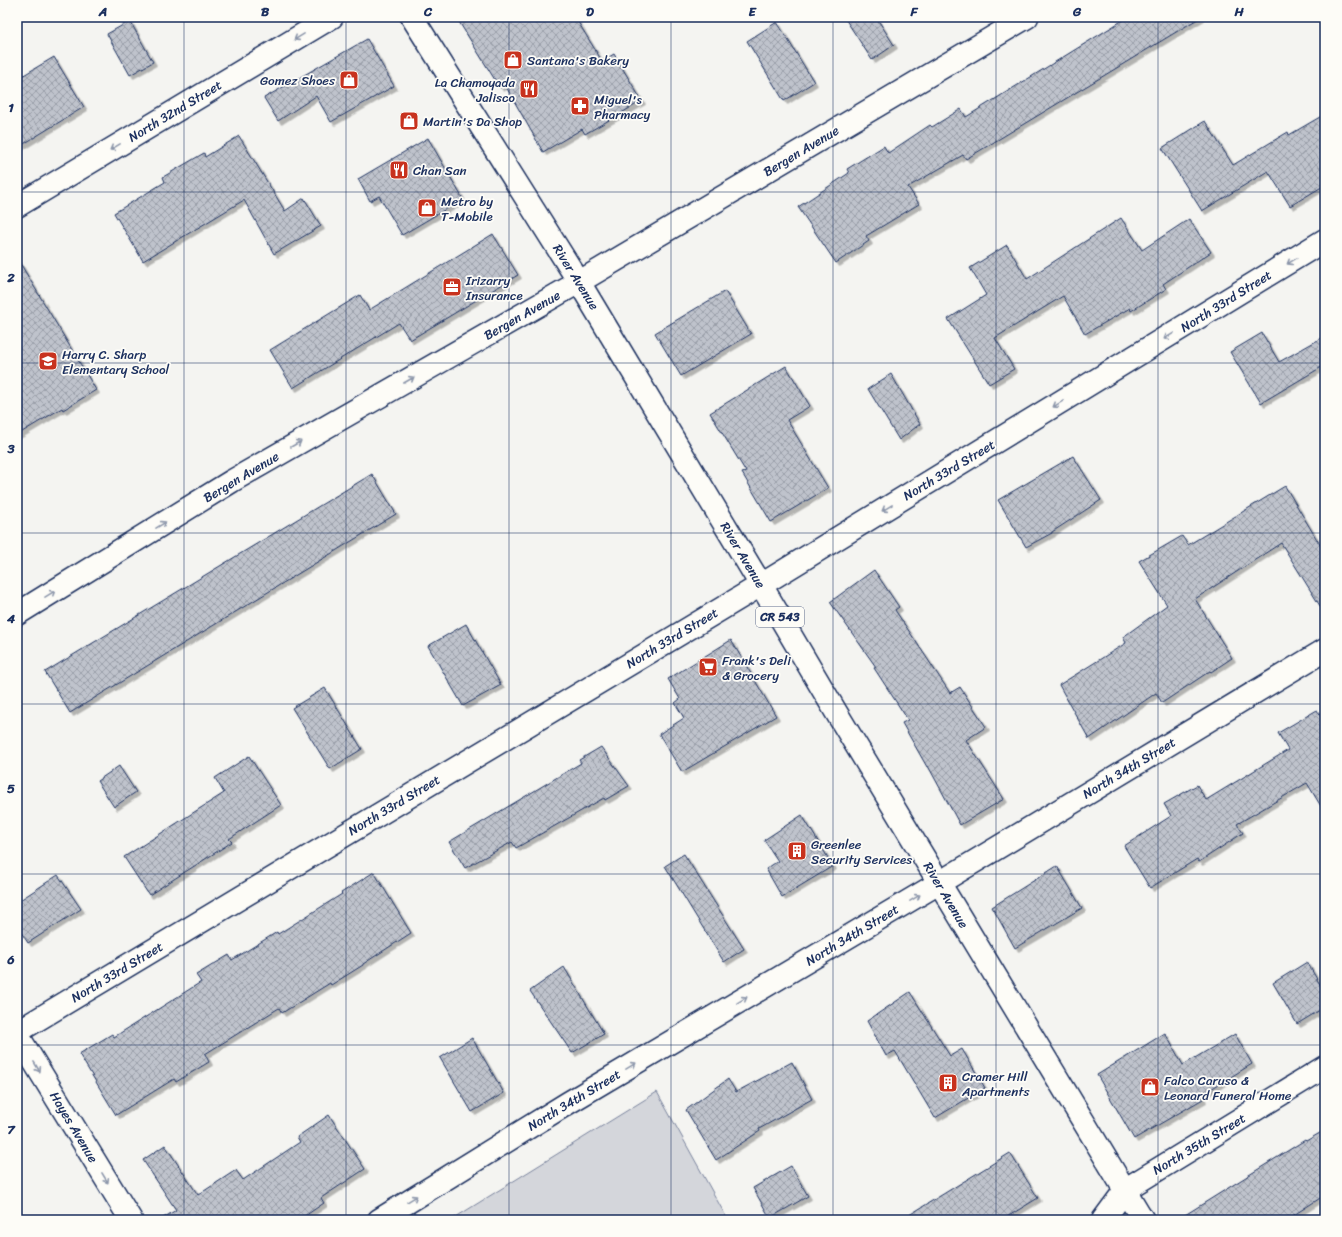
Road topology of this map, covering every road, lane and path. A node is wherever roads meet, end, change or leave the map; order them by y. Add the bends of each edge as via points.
1 (332, 17) edge
2 (412, 17) edge
3 (1027, 17) edge
4 (17, 206) edge
5 (1325, 240) edge
6 (579, 282) junction
7 (761, 585) junction
8 (17, 614) edge
9 (1325, 650) edge
10 (939, 883) junction
11 (17, 1033) edge
12 (1325, 1067) edge
13 (1126, 1189) junction
14 (131, 1220) edge
15 (379, 1220) edge
16 (1103, 1220) edge
17 (1143, 1220) edge

1 -> 4 street, North 32nd Street
2 - 6 street, River Avenue / CR 543
3 - 6 street, Bergen Avenue
5 -> 7 street, North 33rd Street
6 - 7 street, River Avenue / CR 543
8 -> 6 street, Bergen Avenue via 232,481
7 - 10 street, River Avenue / CR 543
7 - 11 street, North 33rd Street
9 - 10 street, North 34th Street
10 - 13 street, River Avenue / CR 543
15 -> 10 street, North 34th Street via 575,1099
11 -> 14 street, Hayes Avenue
12 - 13 street, North 35th Street
13 - 16 street, North 35th Street
13 - 17 street, River Avenue / CR 543

